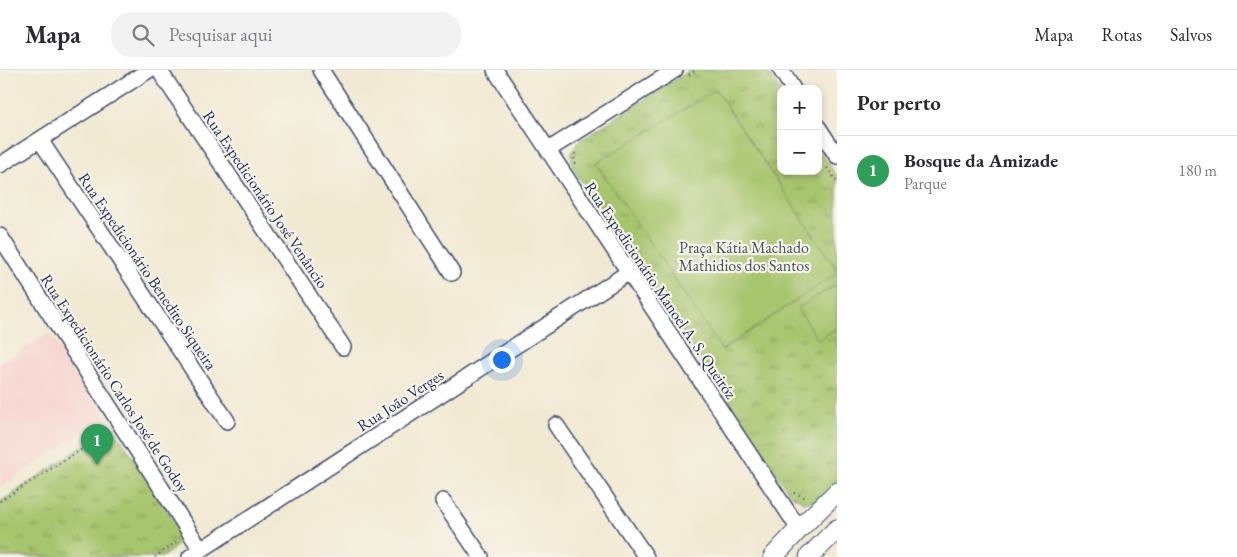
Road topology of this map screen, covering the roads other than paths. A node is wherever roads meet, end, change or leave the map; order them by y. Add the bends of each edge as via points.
1 (149, 70) edge
2 (159, 70) edge
3 (321, 70) edge
4 (495, 70) edge
5 (781, 70) edge
6 (682, 73) edge
7 (790, 85) edge
8 (820, 130) edge
9 (40, 140) junction
10 (548, 150) junction
11 (837, 156) edge
12 (0, 165) edge
13 (0, 236) edge
14 (629, 272) junction
15 (452, 273) dead end
16 (343, 347) dead end
17 (227, 421) dead end
18 (556, 425) dead end
19 (837, 492) edge
20 (443, 501) dead end
21 (837, 528) edge
22 (799, 529) junction
23 (196, 553) edge
24 (481, 557) edge
25 (646, 557) edge
26 (773, 557) edge
27 (809, 557) edge

1 - 9 street
2 - 16 street, Rua Expedicionário José Venâncio
3 - 15 street
4 - 10 street, Rua Expedicionário Manoel A. S. Queiróz
5 - 7 street
6 - 10 street
8 - 11 street
9 - 12 street
9 - 17 street, Rua Expedicionário Benedito Siqueira
10 - 14 street, Rua Expedicionário Manoel A. S. Queiróz
13 - 23 street, Rua Expedicionário Carlos José de Godoy
14 - 22 street, Rua Expedicionário Manoel A. S. Queiróz
14 - 23 street, Rua João Verges
18 - 25 street
19 - 22 street
20 - 24 street
21 - 27 street
22 - 26 street

